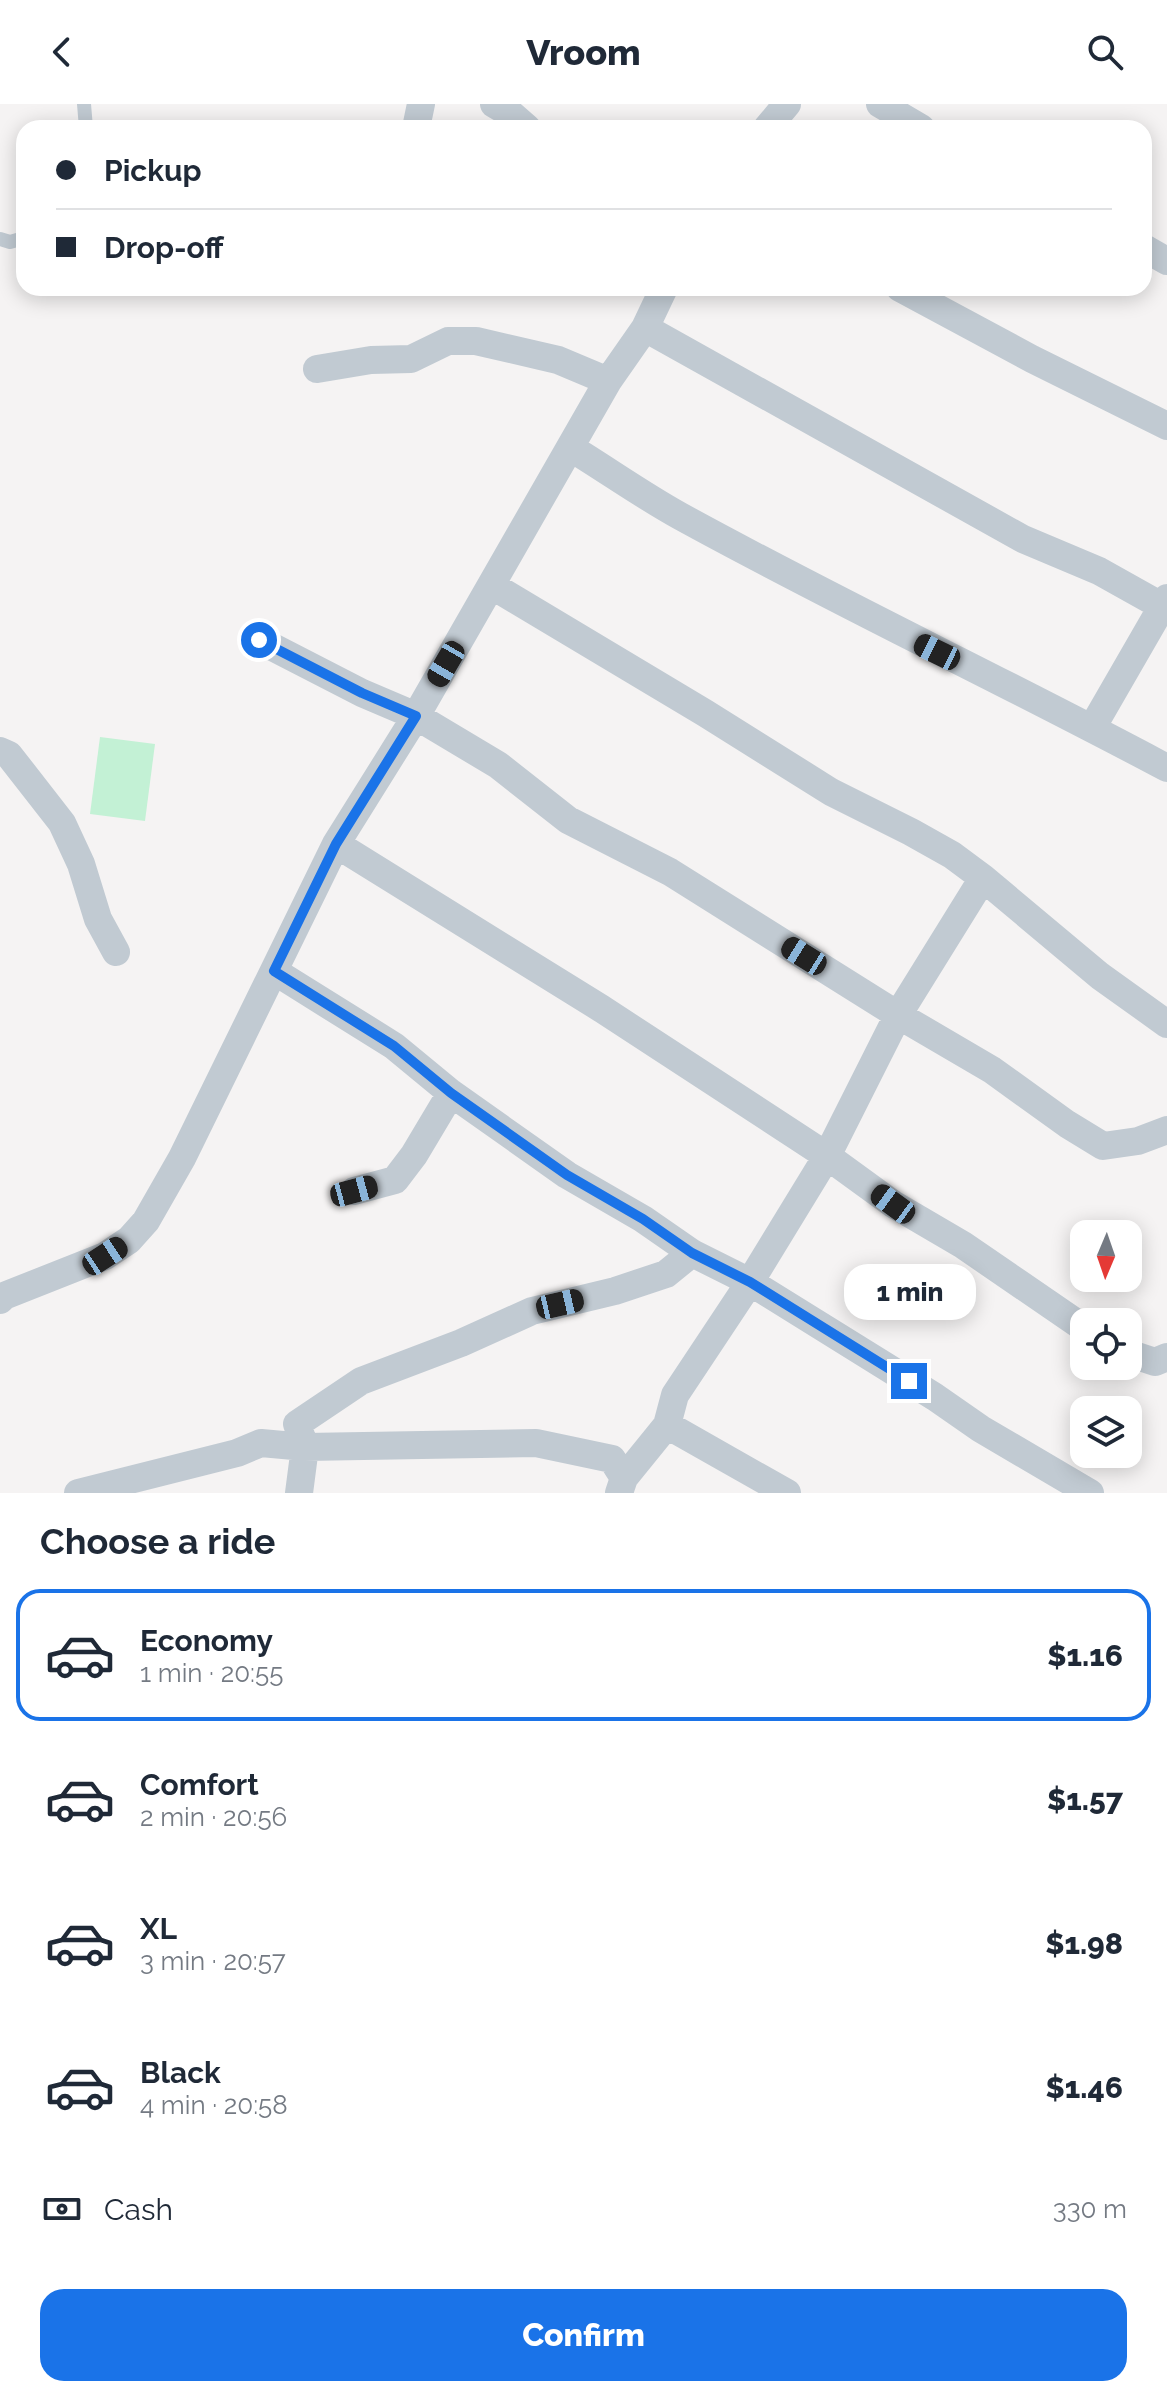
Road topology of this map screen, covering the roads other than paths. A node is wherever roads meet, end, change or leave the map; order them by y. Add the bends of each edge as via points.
1 (494, 104) edge
2 (787, 104) edge
3 (880, 104) edge
4 (518, 120) edge
5 (774, 120) edge
6 (907, 120) edge
7 (660, 296) edge
8 (915, 296) edge
9 (645, 328) junction
10 (317, 369) dead end
11 (608, 381) junction
12 (1167, 426) edge
13 (571, 448) junction
14 (491, 585) junction
15 (1165, 605) edge
16 (259, 640) dead end
17 (416, 716) junction
18 (1092, 728) junction
19 (0, 751) edge
20 (1167, 768) edge
21 (336, 844) junction
22 (983, 878) junction
23 (116, 952) dead end
24 (274, 971) junction
25 (898, 1015) junction
26 (1167, 1024) edge
27 (451, 1093) junction
28 (1167, 1130) edge
29 (827, 1156) junction
30 (354, 1191) dead end
31 (692, 1253) junction
32 (750, 1282) junction
33 (0, 1300) edge
34 (1070, 1318) edge
35 (1167, 1357) edge
36 (1142, 1358) edge
37 (667, 1425) junction
38 (305, 1447) junction
39 (622, 1486) edge
40 (78, 1493) edge
41 (299, 1493) edge
42 (787, 1493) edge
43 (1090, 1493) edge

1 - 4 street
2 - 5 street
3 - 6 street
7 - 9 street
8 - 12 street
9 - 11 street
9 - 15 street via 1023,539
10 - 11 street via 411,359 448,341 476,341 558,360
11 - 13 street
13 - 14 street
13 - 18 street via 677,514
14 - 17 street
14 - 22 street
15 - 18 street
16 - 17 street
17 - 21 street
17 - 25 street via 498,765 568,820 670,872
18 - 20 street
19 - 23 street via 9,755 62,823
21 - 24 street
21 - 29 street
22 - 25 street
22 - 26 street via 1100,976
24 - 27 street via 394,1046
24 - 33 street via 146,1221 105,1256
25 - 28 street via 992,1070 1103,1146
25 - 29 street
27 - 30 street via 395,1180
27 - 31 street via 567,1175
29 - 32 street
29 - 34 street
31 - 32 street
31 - 38 street via 666,1274 532,1311 361,1381 297,1424
32 - 37 street via 675,1395
32 - 43 street
35 - 36 street via 1155,1362
37 - 39 street
37 - 42 street
38 - 39 street via 536,1443 612,1459
38 - 40 street via 261,1443
38 - 41 street

